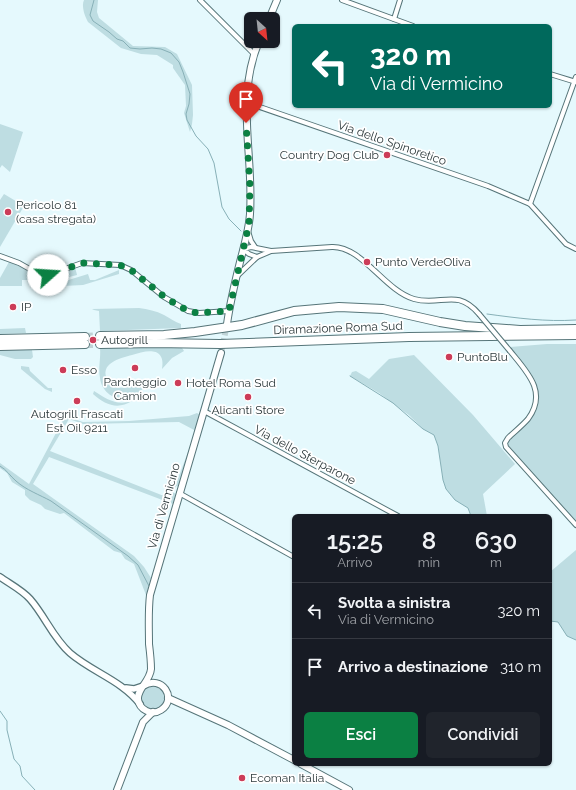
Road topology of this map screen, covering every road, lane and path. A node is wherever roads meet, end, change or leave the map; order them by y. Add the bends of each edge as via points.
1 (200, 0) edge
2 (277, 0) edge
3 (342, 0) edge
4 (400, 0) edge
5 (272, 12) edge
6 (394, 19) junction
7 (408, 24) edge
8 (257, 48) edge
9 (254, 54) junction
10 (552, 75) edge
11 (576, 77) edge
12 (575, 82) edge
13 (246, 103) junction
14 (530, 204) junction
15 (248, 231) junction
16 (255, 247) junction
17 (243, 249) junction
18 (576, 249) edge
19 (271, 251) junction
20 (0, 256) edge
21 (257, 257) junction
22 (237, 277) junction
23 (229, 311) junction
24 (227, 324) tunnel mouth
25 (576, 329) edge
26 (576, 335) edge
27 (0, 339) edge
28 (0, 346) edge
29 (220, 353) tunnel mouth
30 (204, 411) junction
31 (179, 493) junction
32 (394, 514) edge
33 (576, 525) edge
34 (292, 556) edge
35 (0, 577) edge
36 (151, 668) junction
37 (162, 685) junction
38 (143, 686) junction
39 (124, 687) junction
40 (168, 698) junction
41 (140, 704) junction
42 (153, 712) junction
43 (143, 722) junction
44 (292, 759) edge
45 (305, 766) edge
46 (117, 790) edge
47 (349, 790) edge

1 - 9 street
2 - 5 main road
3 - 6 street
4 - 6 street
6 - 7 street
8 - 9 main road
9 - 13 main road
10 - 12 street
11 - 12 street
12 - 14 street
13 - 14 street, Via dello Spinoretico via 488,186
13 - 15 main road via 250,199
14 - 18 street via 566,244
15 - 16 street
15 - 17 main road
16 - 17 street
16 - 19 street
17 - 21 street
17 - 22 main road
19 - 21 street
19 - 33 street, bridge via 342,248 352,253 388,284 408,296 420,300 460,299 469,304 510,351 532,379 535,388 535,405 530,416 508,438 506,446
20 - 23 street via 44,275 83,263 120,265 131,270 166,298 188,311
21 - 22 street
22 - 23 main road
23 - 24 main road
25 - 26 highway, Diramazione Roma Sud via 520,330 464,326 383,308 332,307 290,311 246,324 195,332 100,340 220,344 409,337
27 - 28 highway via 85,340
29 - 30 main road, Via di Vermicino
30 - 31 main road, Via di Vermicino
30 - 32 street, Via dello Sterparone
31 - 34 street
31 - 36 main road, Via di Vermicino via 150,595
35 - 39 street via 30,599 56,638 71,654
36 - 37 main road, Via di Vermicino
36 - 38 main road, Via di Vermicino
37 - 38 main road via 153,682
37 - 40 main road via 168,693
38 - 39 street via 134,689
38 - 41 main road via 138,694
39 - 41 street
40 - 42 main road via 162,710
40 - 44 main road via 228,725
41 - 42 main road via 145,710
41 - 43 main road
42 - 43 main road
43 - 46 main road
45 - 47 main road

